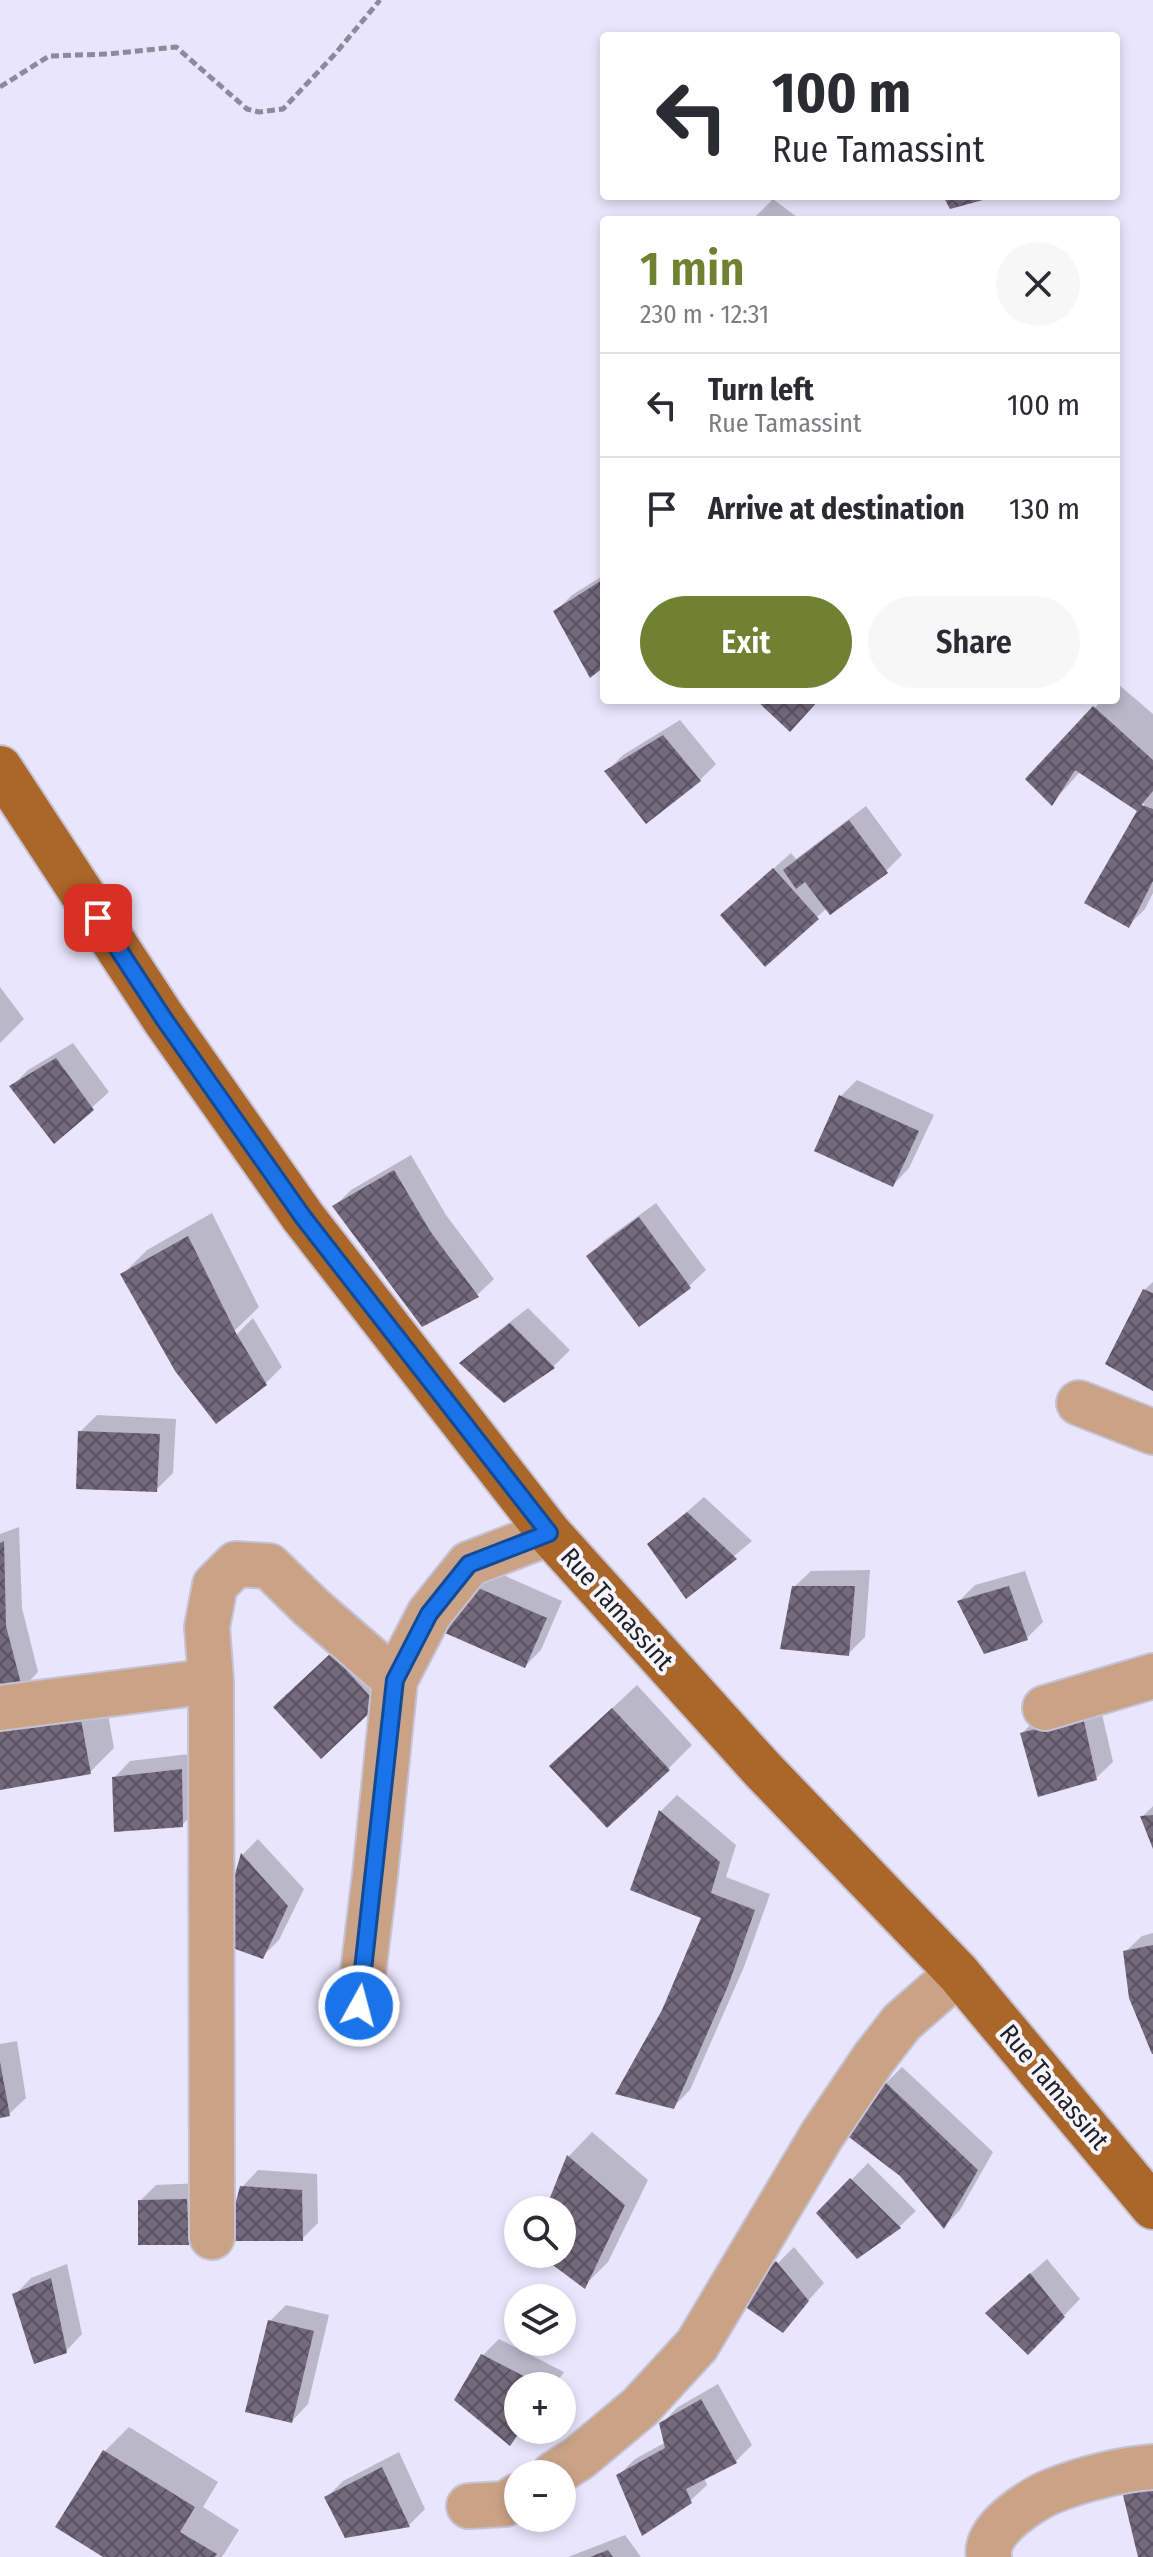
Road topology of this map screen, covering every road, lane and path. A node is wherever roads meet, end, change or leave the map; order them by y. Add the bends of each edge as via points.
1 (380, 0) edge
2 (0, 87) edge
3 (0, 768) edge
4 (1079, 1403) dead end
5 (1153, 1432) edge
6 (549, 1533) junction
7 (1153, 1676) edge
8 (395, 1680) junction
9 (211, 1681) junction
10 (0, 1708) edge
11 (1045, 1708) dead end
12 (958, 1973) junction
13 (359, 2006) dead end
14 (1153, 2207) edge
15 (212, 2237) dead end
16 (576, 2460) edge
17 (1153, 2467) edge
18 (504, 2504) edge
19 (469, 2506) dead end
20 (989, 2557) edge

1 - 2 path via 283,109 247,109 176,47 49,56
3 - 6 main road, Rue Tamassint via 164,1019 303,1217
4 - 5 street
6 - 8 street via 469,1564 429,1614
6 - 12 main road, Rue Tamassint via 762,1769
7 - 11 street
8 - 9 street via 269,1566 236,1564 215,1585 207,1627
8 - 13 street
9 - 10 street
9 - 15 street
12 - 14 main road, Rue Tamassint
12 - 16 street via 902,2022 874,2058 697,2345 640,2407
17 - 20 street via 1053,2490 1003,2523 992,2537
18 - 19 street

